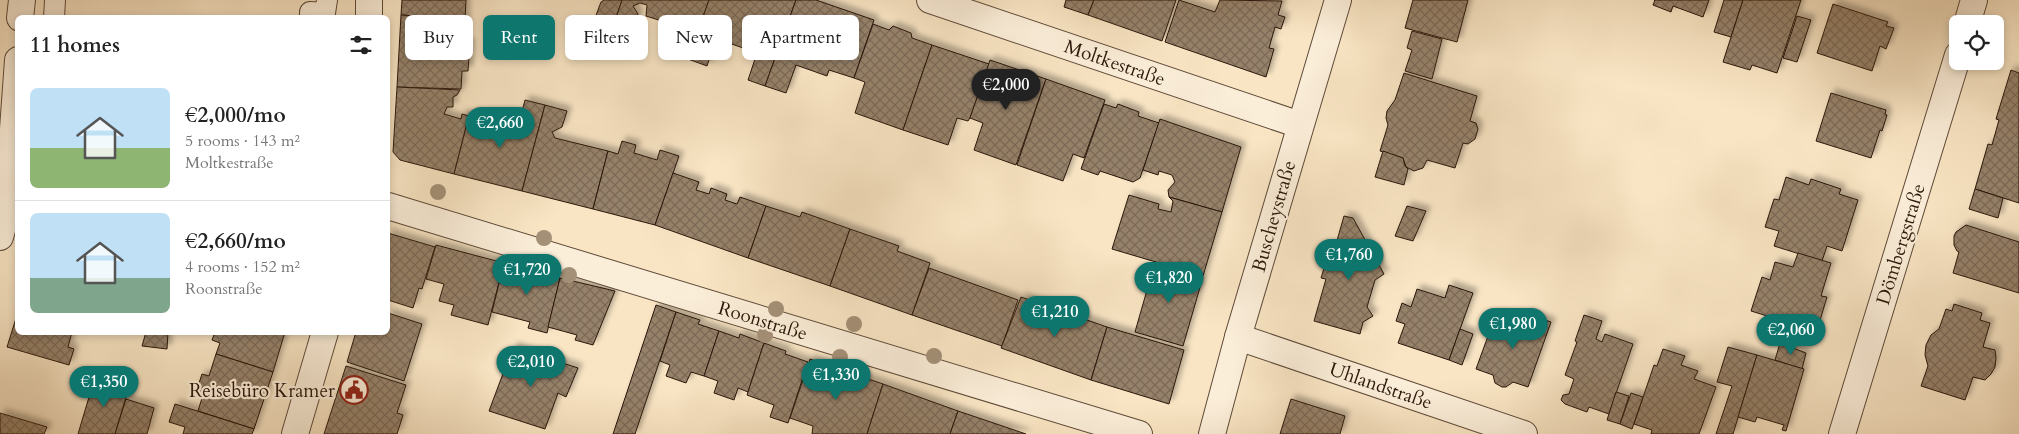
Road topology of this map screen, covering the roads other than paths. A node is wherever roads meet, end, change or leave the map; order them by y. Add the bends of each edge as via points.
1 (22, 0) edge
2 (55, 0) edge
3 (326, 0) edge
4 (369, 0) edge
5 (930, 0) edge
6 (1338, 0) edge
7 (1974, 0) edge
8 (20, 15) edge
9 (54, 15) edge
10 (310, 15) edge
11 (369, 15) edge
12 (1970, 15) edge
13 (1953, 70) edge
14 (15, 101) edge
15 (1300, 125) junction
16 (9, 182) edge
17 (390, 207) edge
18 (0, 237) edge
19 (324, 335) edge
20 (1238, 337) junction
21 (295, 434) edge
22 (1139, 434) edge
23 (1212, 434) edge
24 (1524, 434) edge
25 (1842, 434) edge

1 - 8 street
2 - 9 street
3 - 10 street via 325,13 310,12
4 - 11 street
5 - 15 street, Moltkestraße
6 - 15 street, Buscheystraße
7 - 12 street
13 - 25 street, Dömbergstraße
14 - 16 street
15 - 20 street, Buscheystraße
16 - 18 street via 7,212
17 - 22 street, Roonstraße
19 - 21 street
20 - 23 street, Buscheystraße
20 - 24 street, Uhlandstraße

